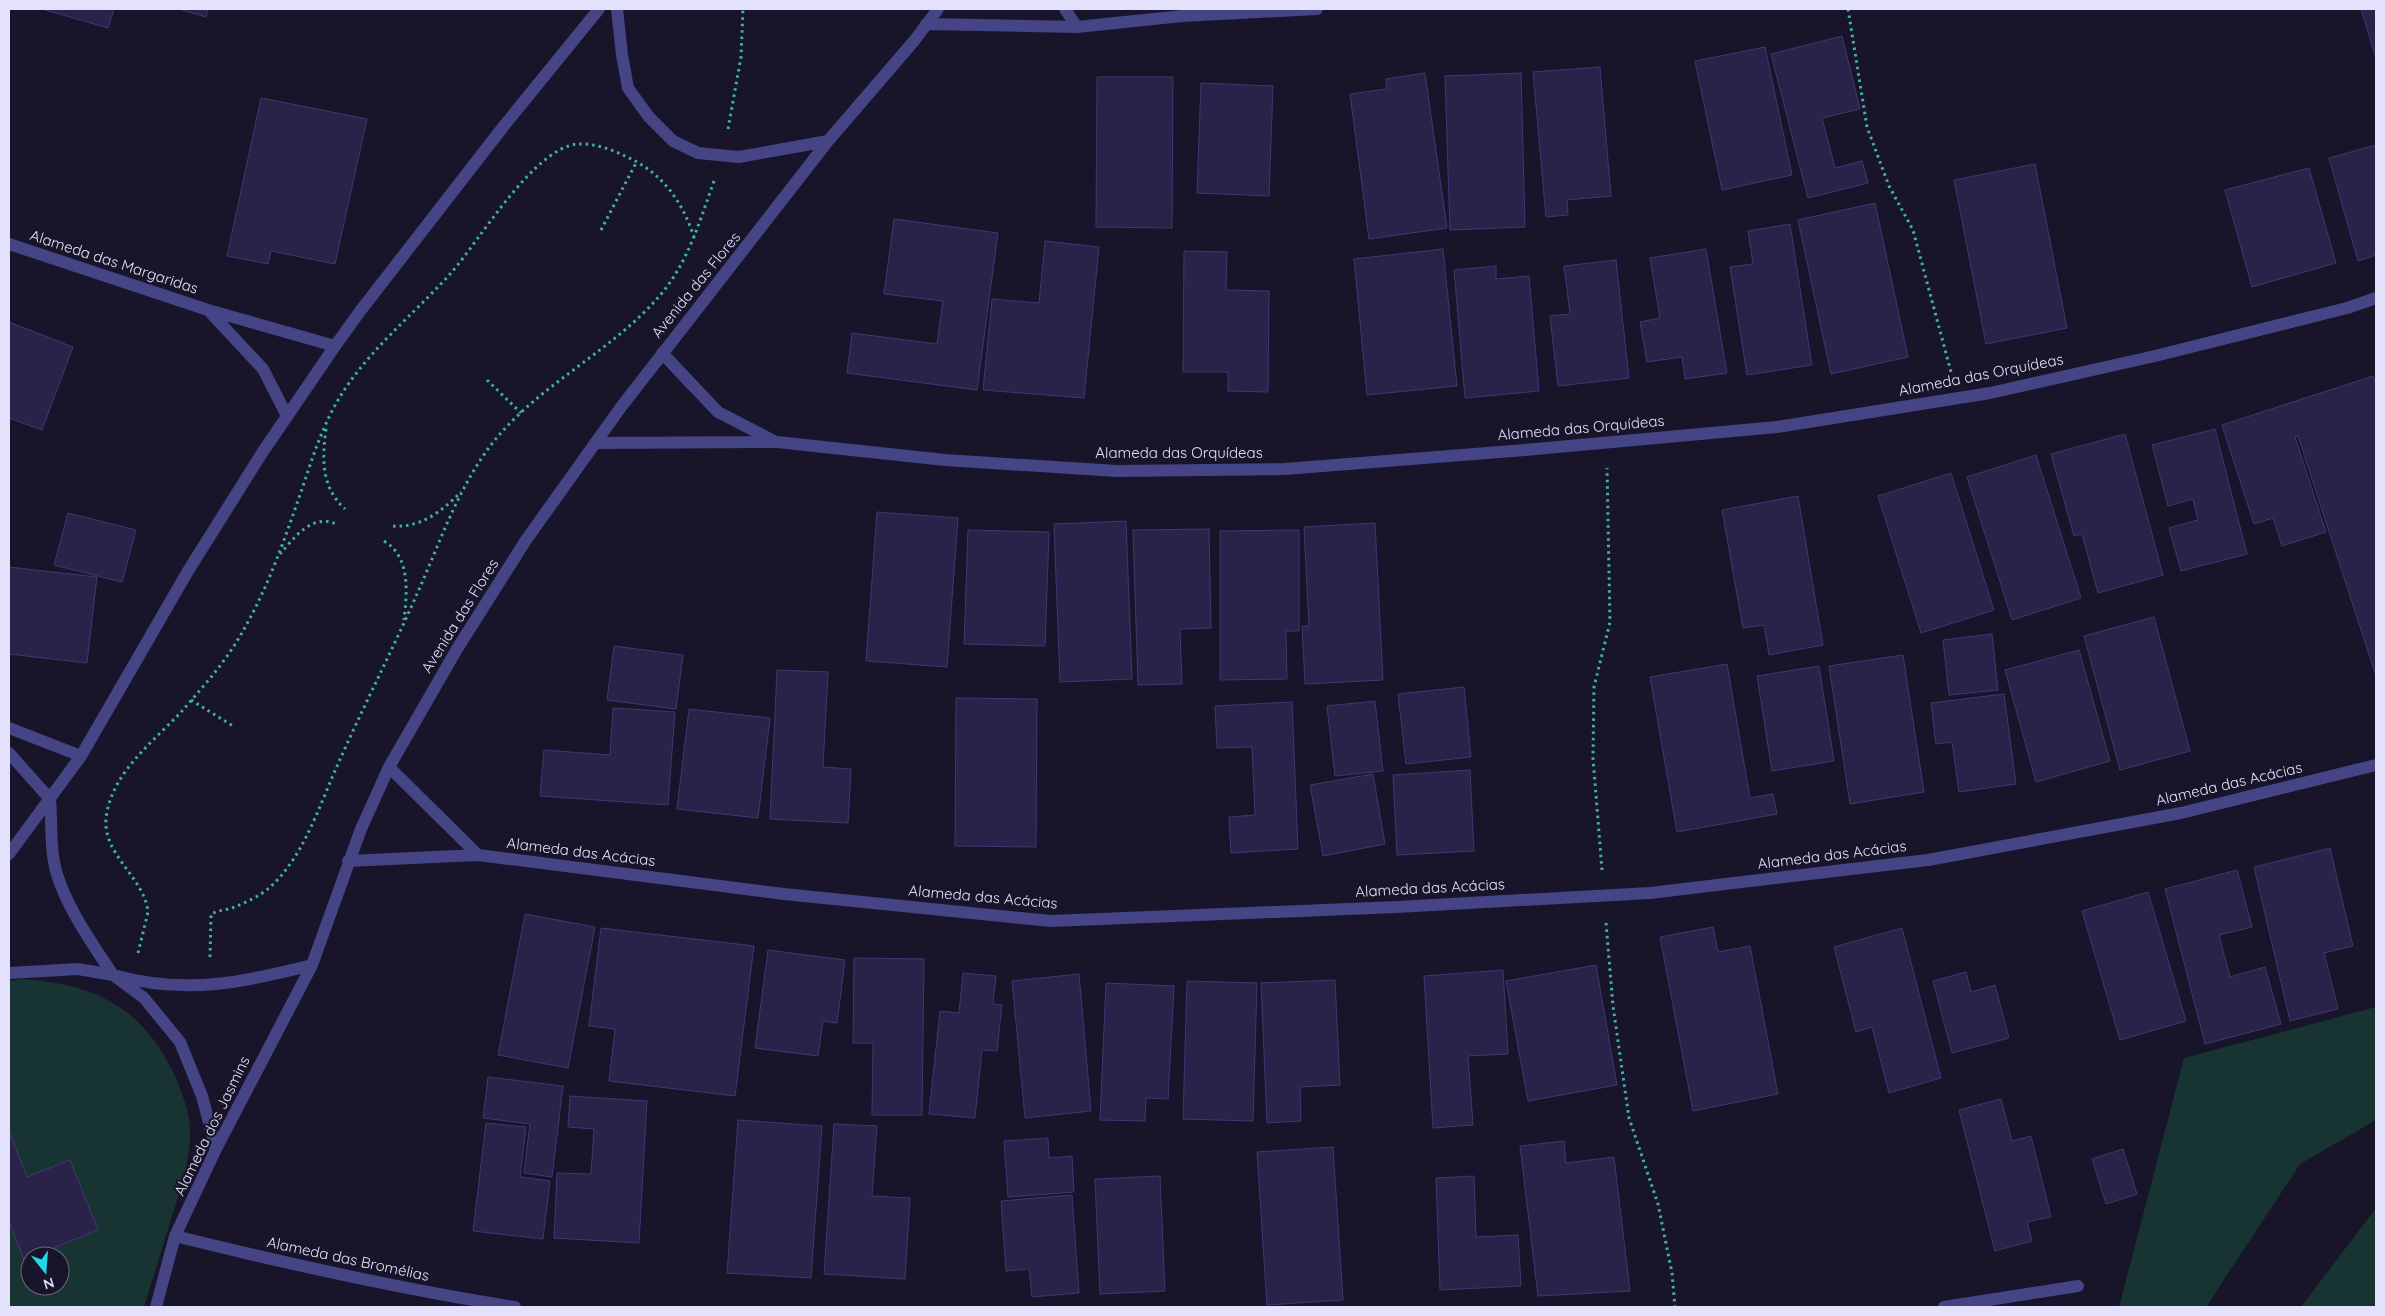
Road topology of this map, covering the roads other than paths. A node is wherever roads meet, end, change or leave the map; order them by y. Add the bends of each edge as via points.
1 (599, 9) edge
2 (618, 9) edge
3 (938, 9) edge
4 (1065, 9) edge
5 (1317, 9) edge
6 (926, 24) junction
7 (1077, 27) junction
8 (828, 141) junction
9 (9, 244) edge
10 (2376, 298) edge
11 (208, 310) junction
12 (335, 346) junction
13 (662, 353) junction
14 (287, 416) junction
15 (777, 442) junction
16 (595, 443) junction
17 (9, 728) edge
18 (9, 752) edge
19 (81, 756) junction
20 (2376, 765) edge
21 (389, 767) junction
22 (50, 799) junction
23 (9, 854) edge
24 (478, 855) junction
25 (348, 861) junction
26 (312, 966) junction
27 (9, 973) edge
28 (113, 975) junction
29 (216, 1149) junction
30 (175, 1236) junction
31 (2078, 1286) dead end
32 (156, 1307) edge
33 (515, 1307) edge
34 (1944, 1307) edge

1 - 12 street via 503,127
2 - 8 street via 628,88 649,117 673,141 698,153 739,157
3 - 6 street, Avenida das Flores
4 - 7 street
5 - 7 street via 1182,16
6 - 7 street
6 - 8 street, Avenida das Flores
8 - 13 street, Avenida das Flores
9 - 11 street, Alameda das Margaridas
10 - 15 street, Alameda das Orquídeas via 2155,356 1990,393 1777,426 1525,450 1285,469 1117,471 945,460
11 - 12 street, Alameda das Margaridas
11 - 14 street, Alameda das Margaridas via 263,369
12 - 14 street
13 - 15 street, Alameda das Orquídeas via 718,412
13 - 16 street, Avenida das Flores
14 - 19 street via 188,571
15 - 16 street, Alameda das Orquídeas
16 - 21 street, Avenida das Flores via 520,549
17 - 19 street
18 - 22 street
19 - 22 street
20 - 24 street, Alameda das Acácias via 2181,813 1928,860 1650,893 1396,907 1051,921 784,894
21 - 24 street
21 - 25 street, Avenida das Flores
22 - 23 street
22 - 28 street via 54,862 66,896
24 - 25 street, Alameda das Acácias
25 - 26 street, Avenida das Flores
26 - 28 street via 244,981 193,987
26 - 29 street, Alameda dos Jasmins
27 - 28 street via 78,968
28 - 29 street via 144,998 180,1042 202,1096
29 - 30 street, Alameda dos Jasmins
30 - 32 street, Alameda dos Jasmins
30 - 33 street, Alameda das Bromélias via 441,1296
31 - 34 street

